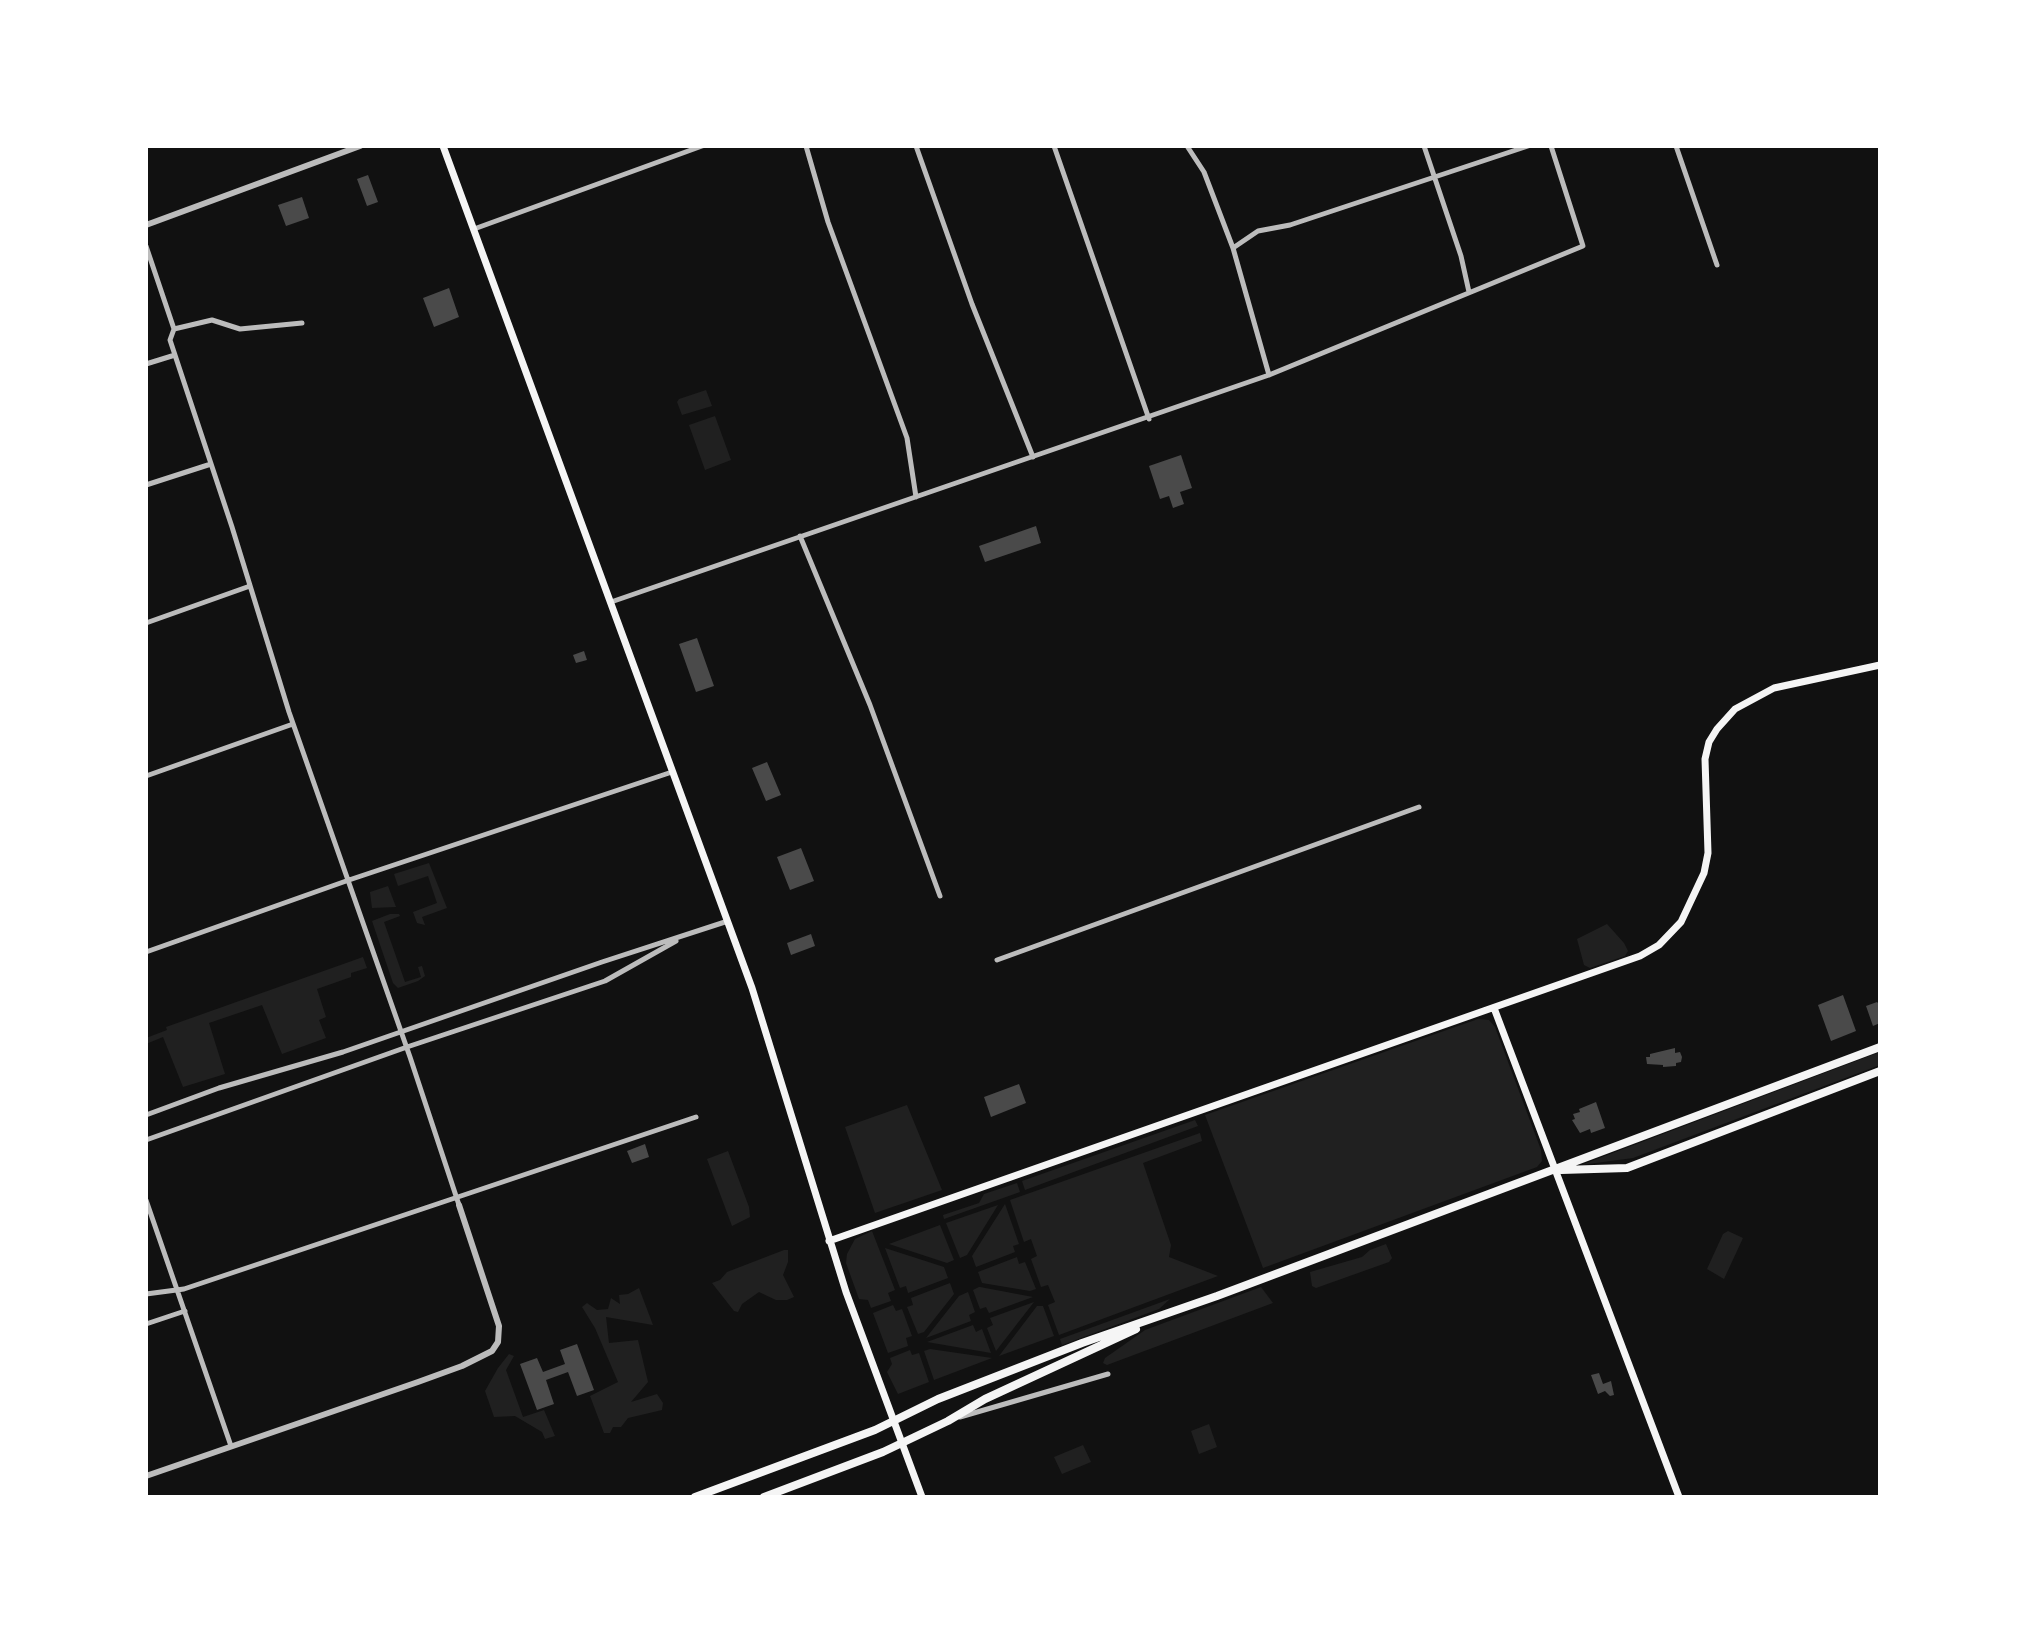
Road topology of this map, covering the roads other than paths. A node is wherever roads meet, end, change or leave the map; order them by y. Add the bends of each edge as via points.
1 (360, 146) edge
2 (443, 146) edge
3 (702, 146) edge
4 (806, 146) edge
5 (916, 146) edge
6 (1054, 146) edge
7 (1187, 146) edge
8 (1424, 146) edge
9 (1528, 146) edge
10 (1551, 146) edge
11 (1676, 146) edge
12 (1435, 178) junction
13 (146, 225) edge
14 (473, 230) junction
15 (146, 246) edge
16 (1233, 248) junction
17 (1717, 265) dead end
18 (1469, 292) junction
19 (302, 323) dead end
20 (174, 329) junction
21 (175, 355) junction
22 (146, 364) edge
23 (1269, 375) junction
24 (1149, 419) junction
25 (1033, 457) junction
26 (211, 464) junction
27 (146, 485) edge
28 (916, 497) junction
29 (800, 536) junction
30 (250, 586) junction
31 (611, 602) junction
32 (146, 623) edge
33 (1880, 665) edge
34 (293, 724) junction
35 (672, 772) junction
36 (146, 776) edge
37 (1419, 807) dead end
38 (349, 880) junction
39 (940, 896) dead end
40 (728, 921) junction
41 (686, 936) junction
42 (146, 952) edge
43 (997, 960) dead end
44 (1494, 1008) junction
45 (401, 1031) junction
46 (407, 1047) junction
47 (1880, 1047) edge
48 (1880, 1071) edge
49 (146, 1115) edge
50 (696, 1117) dead end
51 (146, 1140) edge
52 (1556, 1170) junction
53 (146, 1200) edge
54 (458, 1201) junction
55 (829, 1241) junction
56 (177, 1290) junction
57 (146, 1294) edge
58 (185, 1311) junction
59 (1173, 1312) junction
60 (146, 1324) edge
61 (1108, 1374) dead end
62 (894, 1420) junction
63 (948, 1421) junction
64 (902, 1443) junction
65 (231, 1446) junction
66 (146, 1476) edge
67 (695, 1497) edge
68 (764, 1497) edge
69 (922, 1497) edge
70 (1679, 1497) edge

1 - 13 street
2 - 14 main road
3 - 14 street
4 - 28 street via 828,222 907,438
5 - 25 street
6 - 24 street
7 - 16 street via 1204,172
8 - 12 street
9 - 12 street
10 - 18 street via 1583,246
11 - 17 street
12 - 16 street via 1258,231
12 - 18 street
14 - 31 main road
15 - 20 street
16 - 23 street
18 - 23 street
19 - 20 street via 240,329 212,320
20 - 21 street via 170,340
21 - 22 street
21 - 26 street
23 - 24 street
24 - 25 street
25 - 28 street
26 - 27 street
26 - 30 street
28 - 29 street
29 - 31 street
29 - 39 street
30 - 32 street
30 - 34 street
31 - 35 main road
33 - 44 main road via 1774,688 1735,709 1709,742 1708,853 1696,893 1670,936 1640,956
34 - 36 street
34 - 38 street
35 - 38 street
35 - 40 main road
37 - 43 street
38 - 42 street
38 - 45 street
40 - 41 street
40 - 55 main road
41 - 45 street
41 - 46 street via 605,981
44 - 52 main road
44 - 55 main road
45 - 46 street
45 - 49 street
46 - 51 street
46 - 54 street
47 - 52 main road
48 - 52 main road via 1627,1168
50 - 54 street
52 - 59 main road
52 - 70 main road
53 - 56 street
54 - 56 street
54 - 65 street via 499,1326 492,1351
55 - 62 main road
56 - 57 street
56 - 58 street
58 - 60 street
58 - 65 street
59 - 62 main road
59 - 63 main road
61 - 63 street
62 - 64 main road
62 - 67 main road
63 - 64 main road
64 - 68 main road
64 - 69 main road
65 - 66 street

